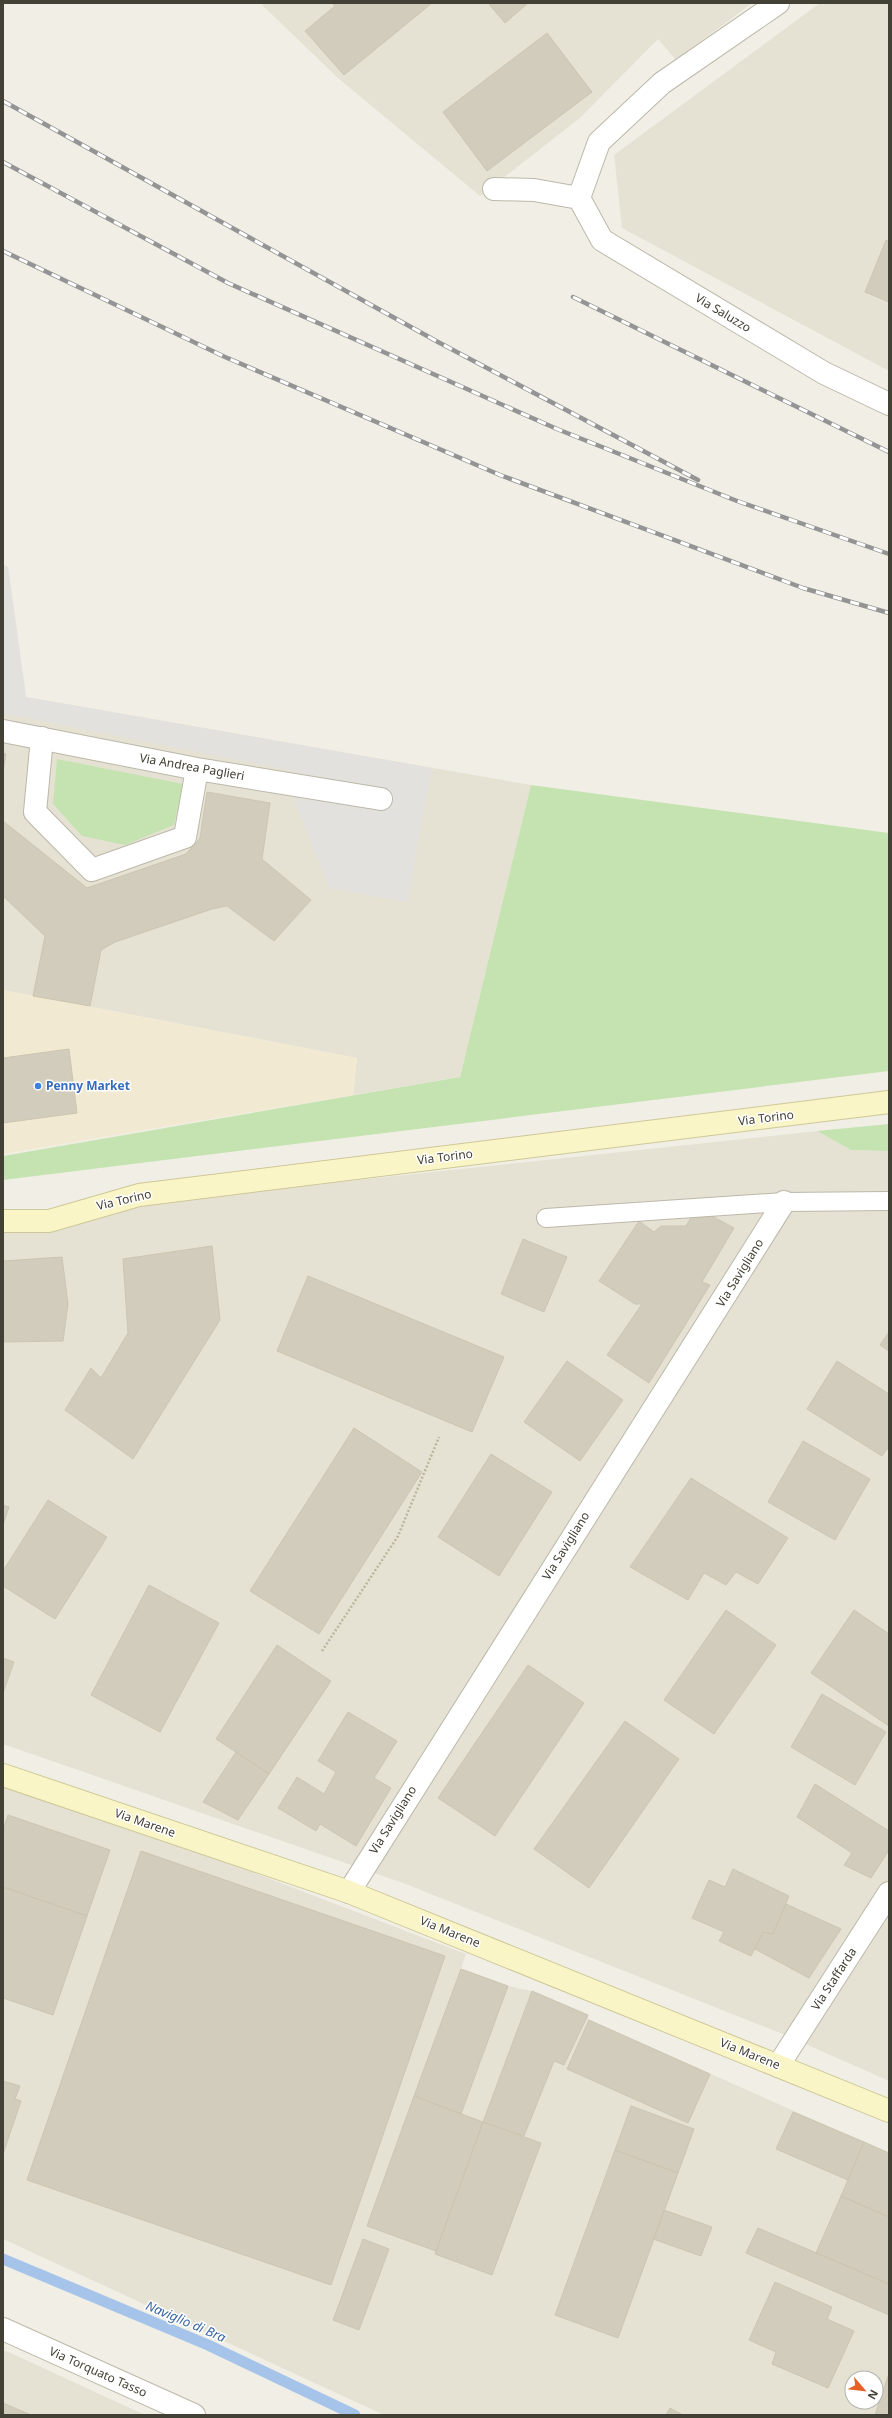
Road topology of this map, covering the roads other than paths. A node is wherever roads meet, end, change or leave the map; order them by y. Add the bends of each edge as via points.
1 (778, 3) edge
2 (494, 189) dead end
3 (579, 198) junction
4 (889, 404) edge
5 (3, 731) edge
6 (42, 738) junction
7 (197, 769) junction
8 (381, 799) dead end
9 (889, 1102) edge
10 (889, 1201) edge
11 (784, 1202) junction
12 (546, 1218) dead end
13 (3, 1221) edge
14 (3, 1774) edge
15 (349, 1892) junction
16 (889, 1893) edge
17 (778, 2066) junction
18 (889, 2111) edge
19 (3, 2329) edge
20 (194, 2415) edge

1 - 3 street via 662,83 599,142
2 - 3 street via 534,190
3 - 4 street, Via Saluzzo via 602,240 824,373
5 - 6 street, Via Andrea Paglieri
6 - 7 street, Via Andrea Paglieri
6 - 7 street via 36,812 92,870 185,837
7 - 8 street, Via Andrea Paglieri
9 - 13 street, Via Torino via 139,1195 49,1221
10 - 11 lane
11 - 12 lane
11 - 15 street, Via Savigliano
14 - 15 street, Via Marene
15 - 17 street, Via Marene
16 - 17 street, Via Staffarda
17 - 18 street, Via Marene
19 - 20 street, Via Torquato Tasso

